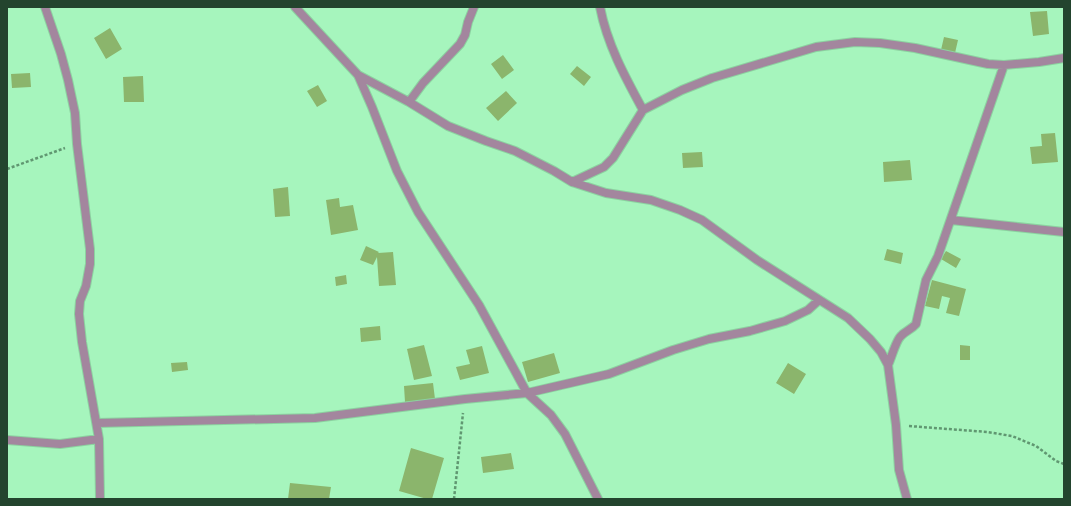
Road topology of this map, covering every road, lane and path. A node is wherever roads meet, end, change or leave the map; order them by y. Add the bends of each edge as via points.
1 (44, 7) edge
2 (296, 7) edge
3 (474, 7) edge
4 (600, 7) edge
5 (1064, 58) edge
6 (1004, 65) junction
7 (358, 75) junction
8 (409, 102) junction
9 (643, 110) junction
10 (77, 144) junction
11 (7, 169) edge
12 (572, 182) junction
13 (951, 220) junction
14 (1064, 232) edge
15 (819, 300) junction
16 (888, 365) junction
17 (527, 393) junction
18 (465, 399) junction
19 (97, 423) junction
20 (896, 425) junction
21 (99, 439) junction
22 (7, 440) edge
23 (1064, 464) edge
24 (100, 499) edge
25 (454, 499) edge
26 (598, 499) edge
27 (907, 499) edge

1 - 10 street via 68,80 75,113
2 - 7 street
3 - 8 street via 466,35 460,44
4 - 9 street via 617,63
5 - 6 street
6 - 9 street via 908,47 855,42 816,47 712,78
6 - 13 street
7 - 8 street
7 - 17 street via 397,171 418,212 479,305
8 - 12 street via 448,126 514,151
9 - 12 street via 613,158 604,167
10 - 11 path
10 - 19 street via 90,249 90,264 79,314
12 - 15 street via 606,193 651,200 702,220
13 - 14 street
13 - 16 street via 926,280 916,324 901,335
15 - 16 street via 848,318 870,339
15 - 17 street via 808,310 785,322 709,339 609,374
16 - 20 street
17 - 18 street
17 - 26 street via 551,415 565,434
18 - 19 street via 315,418
18 - 25 path
19 - 21 street
20 - 23 path via 1012,436 1036,446
20 - 27 street via 900,470
21 - 22 street via 60,444
21 - 24 street

